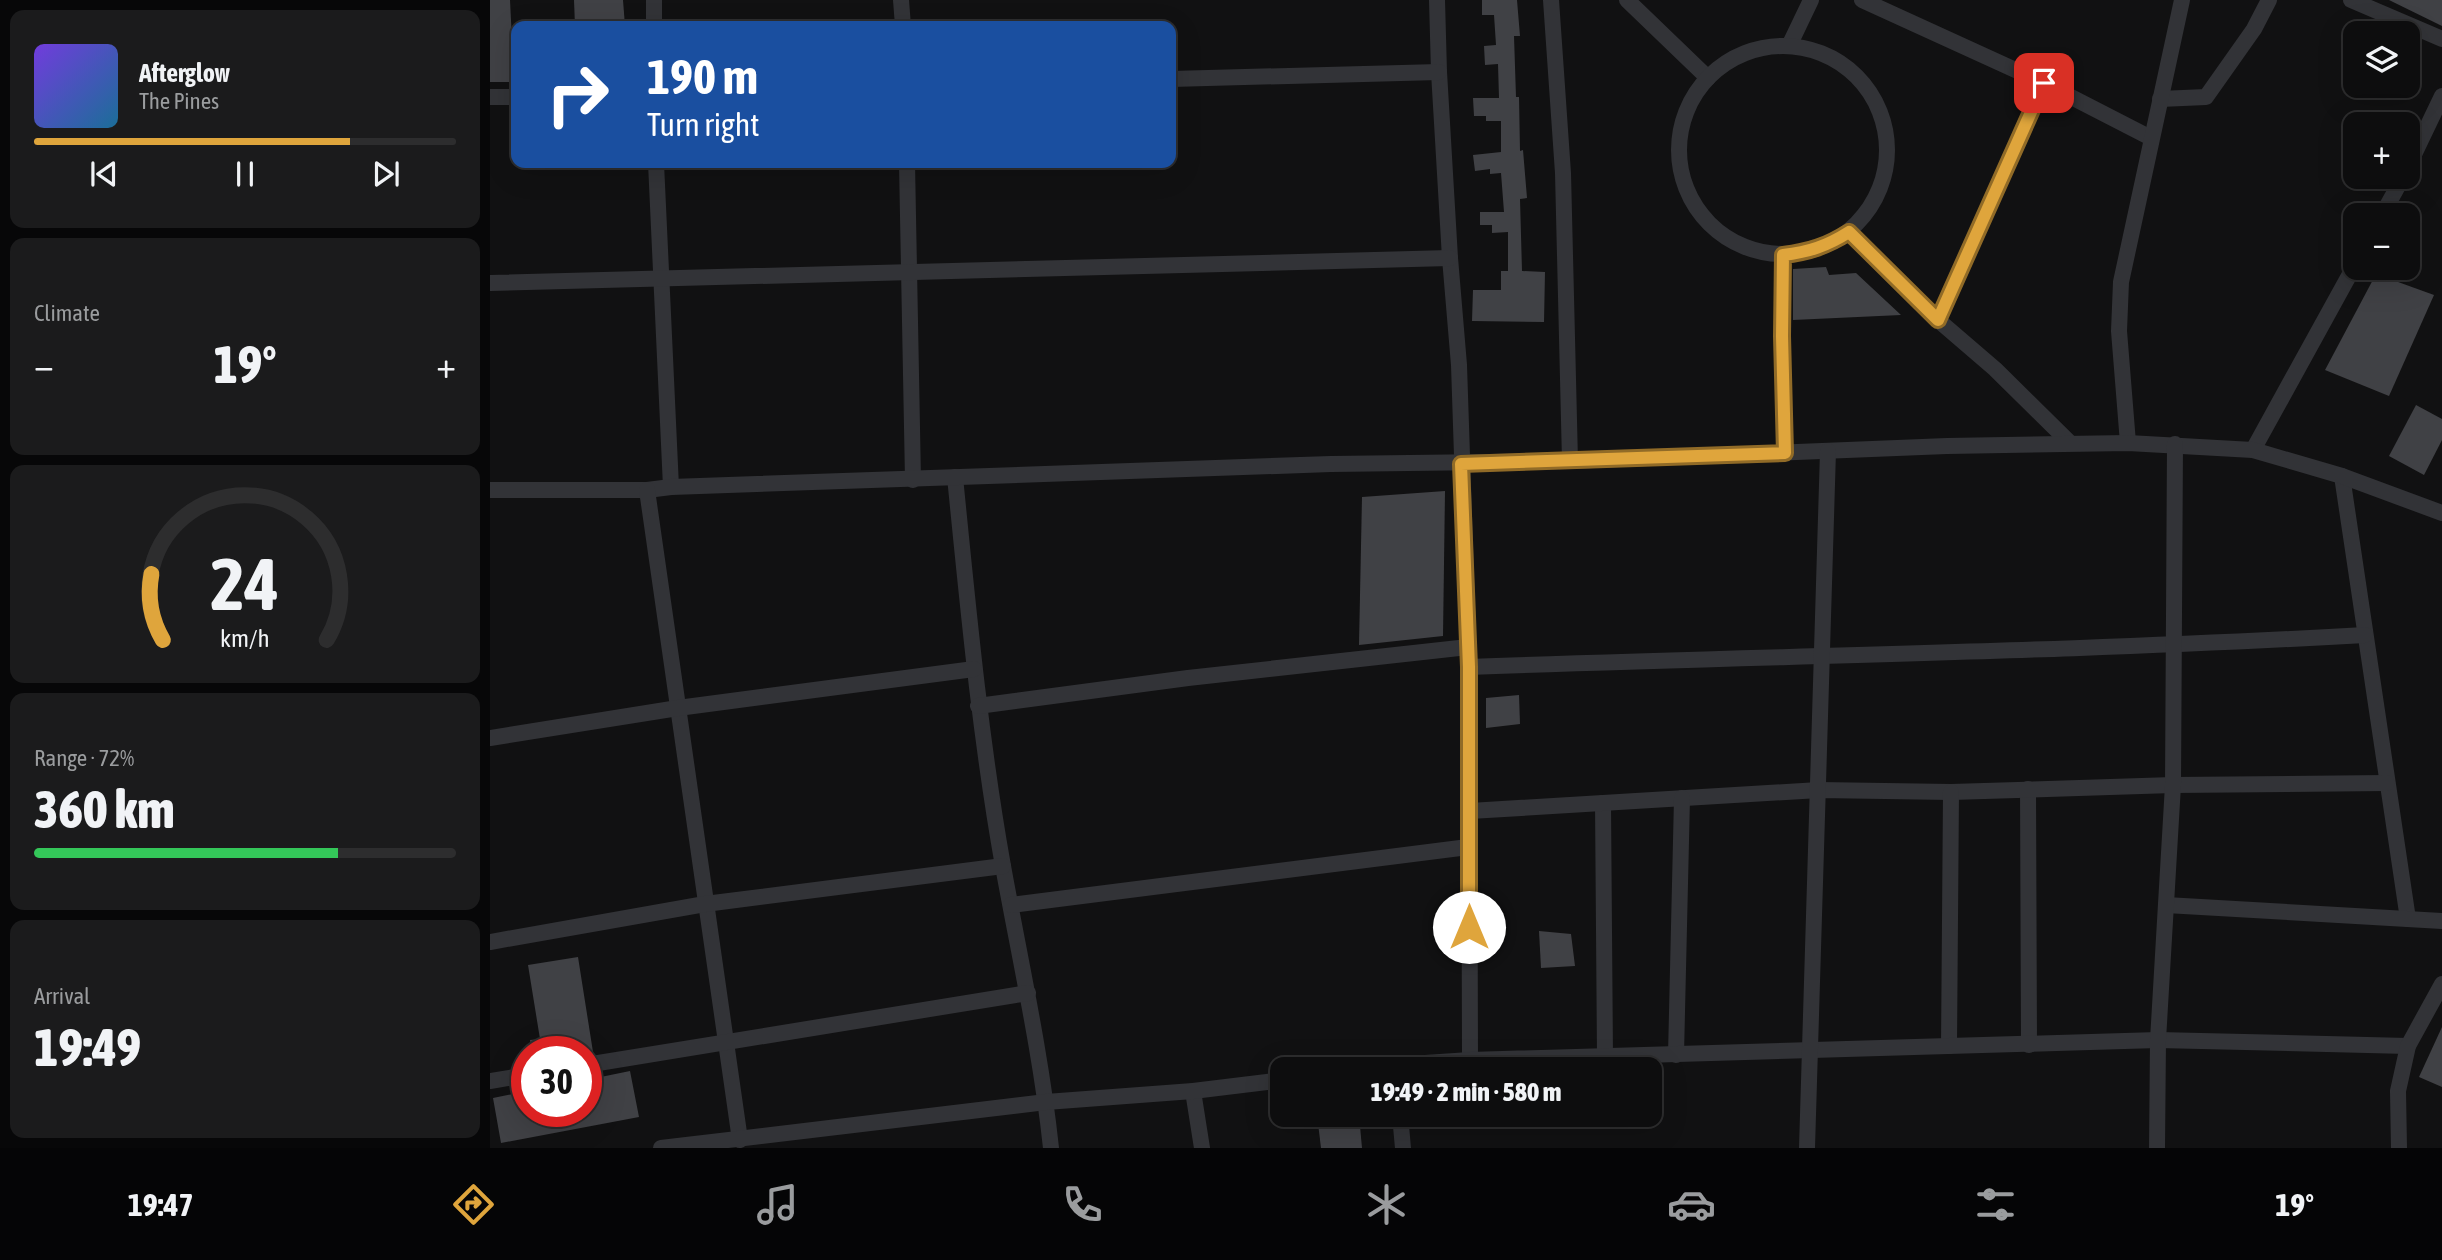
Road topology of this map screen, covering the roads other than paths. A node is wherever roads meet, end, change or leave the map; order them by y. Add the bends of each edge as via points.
1 (654, 0) edge
2 (901, 0) edge
3 (1437, 0) edge
4 (1551, 0) edge
5 (1626, 0) edge
6 (1811, 0) edge
7 (1862, 0) edge
8 (2182, 0) edge
9 (2269, 0) edge
10 (2351, 0) edge
11 (654, 21) edge
12 (903, 21) edge
13 (2442, 39) edge
14 (1789, 46) junction
15 (1439, 72) junction
16 (1708, 78) junction
17 (1176, 79) edge
18 (2044, 83) junction
19 (2442, 96) edge
20 (490, 97) edge
21 (511, 97) edge
22 (2160, 99) junction
23 (2151, 138) junction
24 (2420, 142) edge
25 (656, 168) edge
26 (907, 168) edge
27 (1849, 232) junction
28 (1783, 255) junction
29 (1450, 258) junction
30 (909, 273) junction
31 (661, 278) junction
32 (2347, 280) edge
33 (490, 283) edge
34 (1938, 320) junction
35 (2070, 443) junction
36 (2128, 443) junction
37 (2175, 444) junction
38 (2253, 450) junction
39 (1828, 451) junction
40 (1785, 453) junction
41 (1570, 461) junction
42 (1461, 464) junction
43 (2342, 475) junction
44 (955, 477) junction
45 (913, 480) junction
46 (671, 487) junction
47 (490, 490) edge
48 (647, 490) junction
49 (2442, 513) edge
50 (2365, 635) junction
51 (2173, 646) junction
52 (1468, 647) junction
53 (1824, 654) junction
54 (1469, 667) junction
55 (974, 669) junction
56 (978, 706) junction
57 (678, 708) junction
58 (490, 738) edge
59 (2387, 782) junction
60 (2173, 785) junction
61 (2028, 789) junction
62 (1819, 790) junction
63 (1951, 792) junction
64 (1682, 798) junction
65 (1603, 803) junction
66 (1470, 811) junction
67 (1468, 848) junction
68 (1003, 866) junction
69 (705, 904) junction
70 (1011, 905) junction
71 (2166, 905) junction
72 (2408, 919) junction
73 (2442, 921) edge
74 (490, 942) edge
75 (2442, 984) edge
76 (1028, 993) junction
77 (2158, 1040) junction
78 (725, 1043) junction
79 (2029, 1045) junction
80 (1949, 1046) junction
81 (2408, 1046) junction
82 (1811, 1050) junction
83 (1676, 1055) junction
84 (1470, 1057) edge
85 (1605, 1057) joint
86 (602, 1062) edge
87 (511, 1078) edge
88 (490, 1081) edge
89 (1270, 1082) edge
90 (1193, 1091) junction
91 (1046, 1102) junction
92 (1401, 1127) edge
93 (740, 1140) junction
94 (662, 1148) edge
95 (1051, 1148) edge
96 (1202, 1148) edge
97 (1403, 1148) edge
98 (1807, 1148) edge
99 (2157, 1148) edge
100 (2399, 1148) edge

1 - 11 street
2 - 12 street
3 - 15 street
4 - 41 street via 1563,173
5 - 16 street
6 - 14 street
7 - 18 street
8 - 22 street
9 - 22 street via 2206,97
10 - 13 street
14 - 16 street via 1745,53
14 - 27 street via 1820,52 1847,67 1869,90 1883,118 1888,149 1884,180 1870,208
15 - 17 street
15 - 29 street
16 - 28 street via 1682,125 1683,179 1694,204 1731,242 1756,252
18 - 23 street
18 - 34 street
19 - 24 street
20 - 21 street
22 - 23 street
23 - 36 street via 2121,282 2119,331
25 - 31 street
26 - 30 street
27 - 28 street via 1818,249
27 - 34 street
28 - 40 street
29 - 30 street
29 - 42 street
30 - 31 street
30 - 45 street
31 - 33 street
31 - 46 street
32 - 38 street
34 - 35 street
35 - 36 street
35 - 39 street
36 - 37 street
37 - 38 street
37 - 51 street
38 - 43 street
39 - 40 street
39 - 53 street
40 - 41 street
41 - 42 street
42 - 44 street
42 - 52 street
43 - 49 street
43 - 50 street
44 - 45 street
44 - 55 street
45 - 46 street
46 - 48 street
47 - 48 street
48 - 57 street
50 - 51 street
50 - 59 street
51 - 53 street
51 - 60 street
52 - 54 street
52 - 56 street
53 - 54 street
53 - 62 street
54 - 66 street
55 - 56 street
55 - 57 street
56 - 68 street
57 - 58 street
57 - 69 street
59 - 60 street
59 - 72 street
60 - 61 street
60 - 71 street
61 - 63 street
61 - 79 street
62 - 63 street
62 - 64 street
62 - 82 street
63 - 80 street
64 - 65 street
64 - 83 street
65 - 66 street
65 - 85 street
66 - 67 street
67 - 70 street
67 - 84 street
68 - 69 street
68 - 70 street
69 - 74 street
69 - 78 street
70 - 76 street
71 - 72 street
71 - 77 street
72 - 73 street
75 - 81 street
76 - 78 street
76 - 91 street
77 - 79 street
77 - 81 street
77 - 99 street
78 - 86 street
78 - 93 street
79 - 80 street
80 - 82 street
81 - 100 street via 2398,1091
82 - 83 street
82 - 98 street
83 - 85 street
87 - 88 street
89 - 90 street
90 - 91 street
90 - 96 street
91 - 93 street
91 - 95 street
92 - 97 street
93 - 94 street

